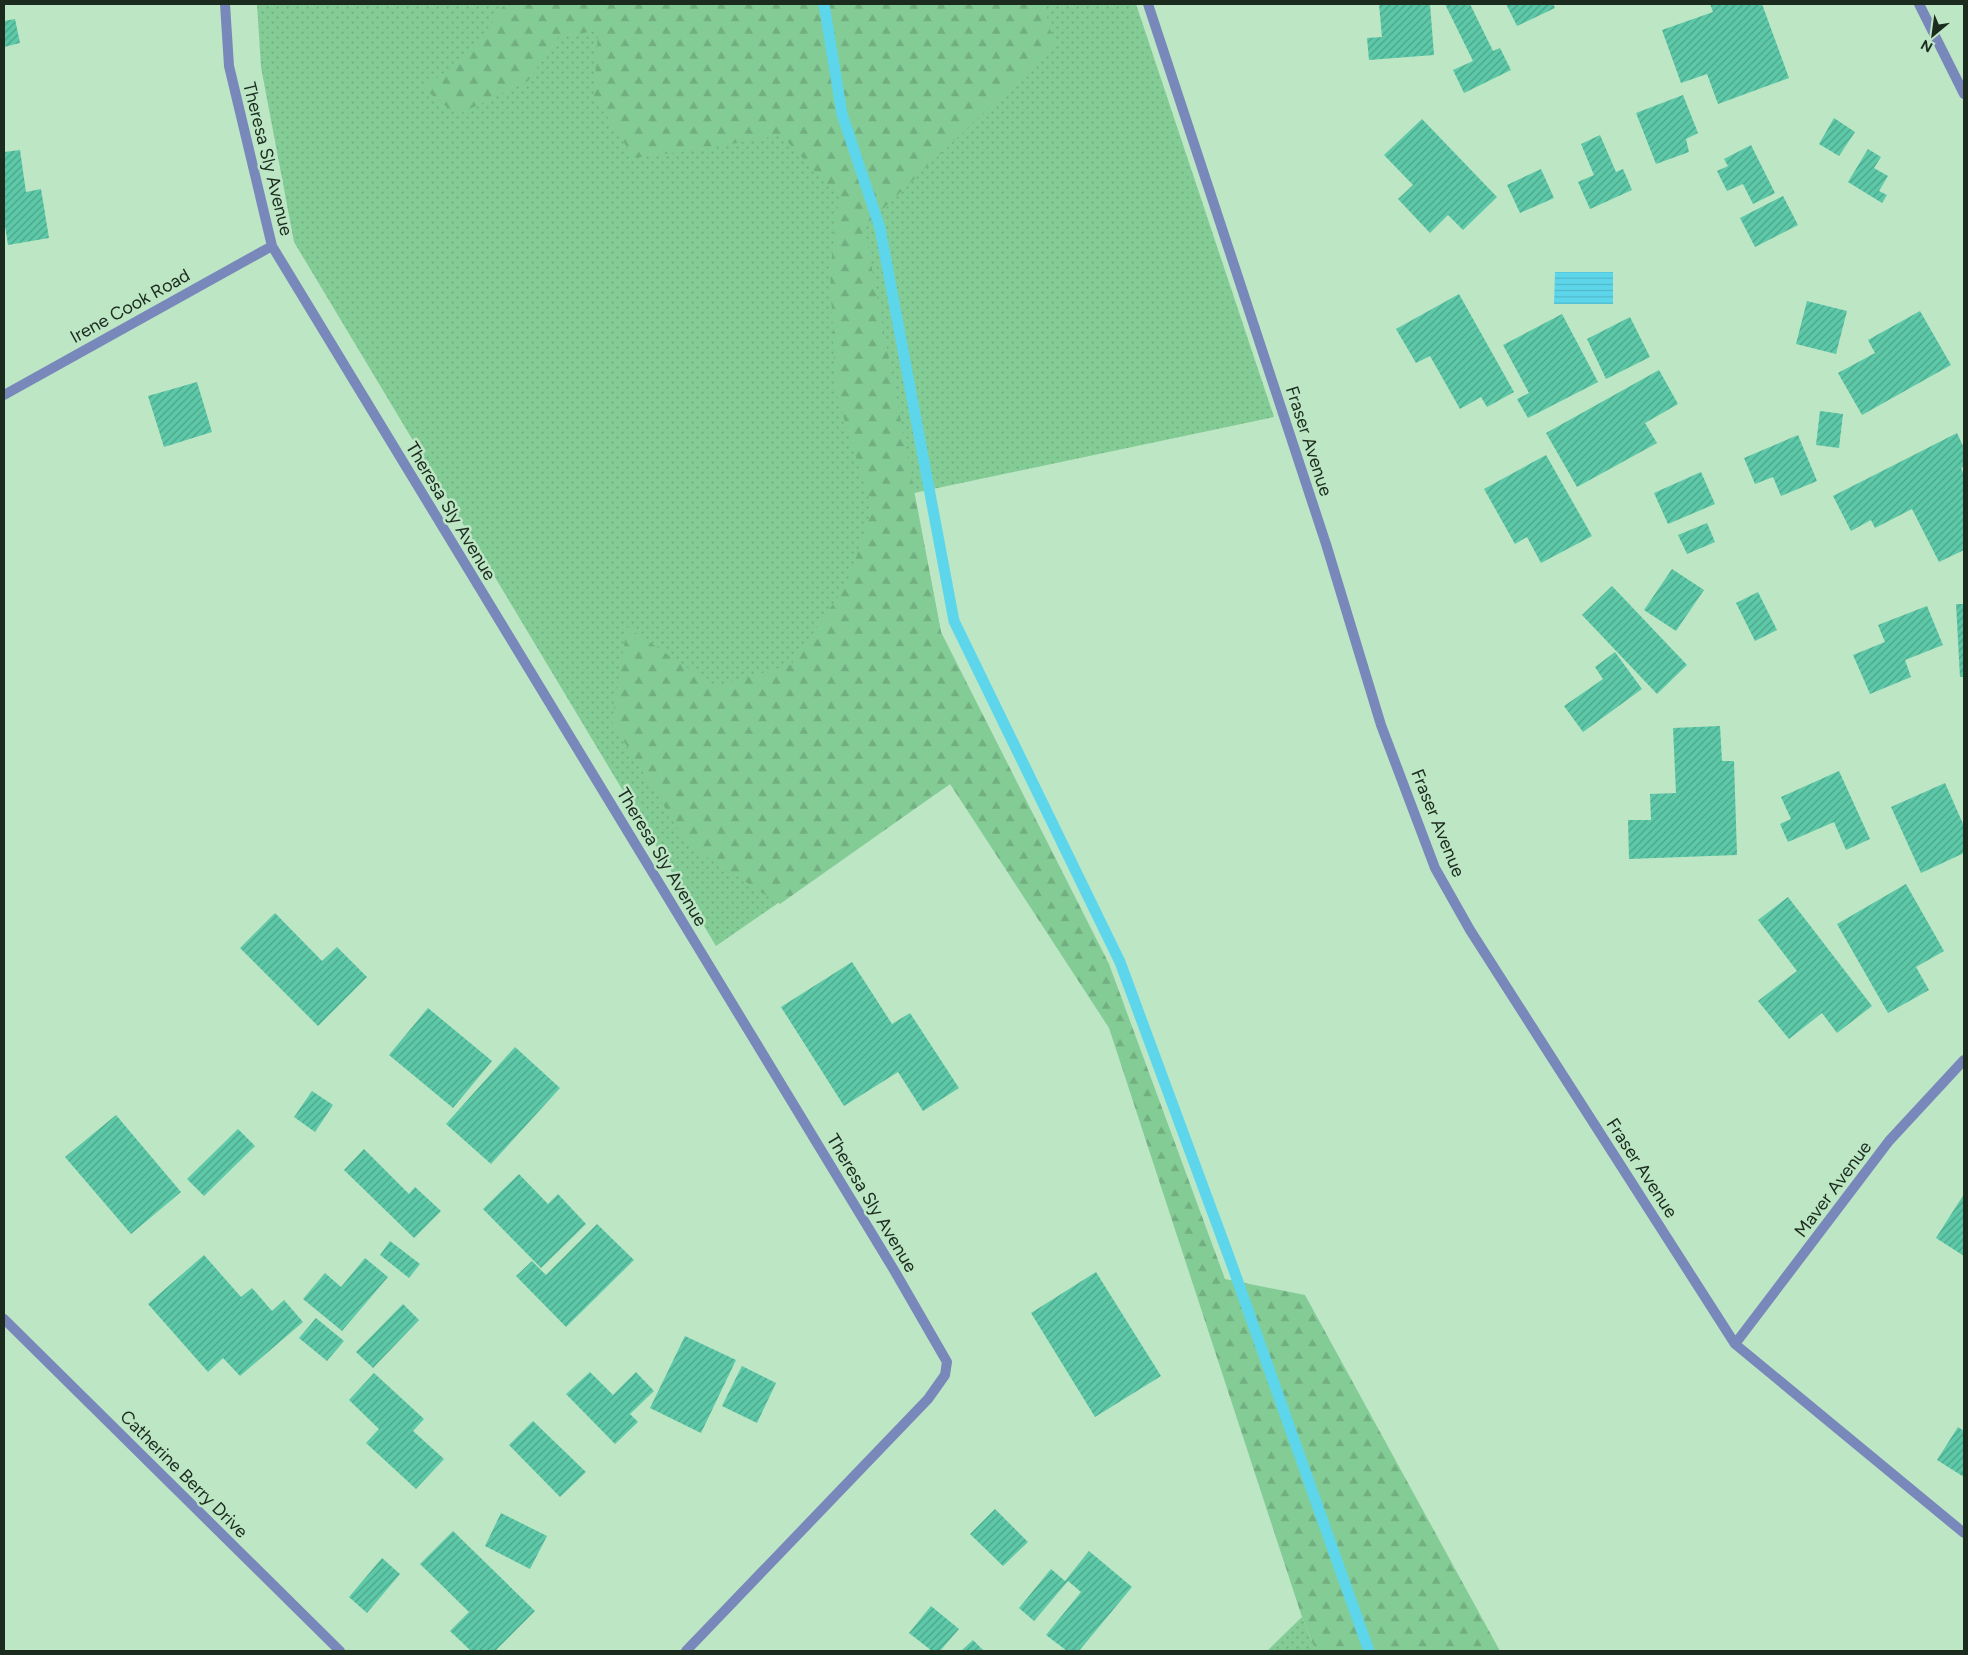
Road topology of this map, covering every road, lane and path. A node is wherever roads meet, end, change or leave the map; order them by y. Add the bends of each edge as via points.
1 (225, 4) edge
2 (1148, 4) edge
3 (1919, 4) edge
4 (1964, 94) edge
5 (272, 246) junction
6 (4, 395) edge
7 (1964, 1060) edge
8 (4, 1319) edge
9 (1735, 1344) junction
10 (1964, 1533) edge
11 (340, 1651) edge
12 (686, 1651) edge

1 - 5 street, Theresa Sly Avenue via 229,66
2 - 9 street, Fraser Avenue via 1326,544 1381,725 1435,868 1475,938
3 - 4 street
5 - 6 street, Irene Cook Road
5 - 12 street, Theresa Sly Avenue via 947,1362 945,1375 928,1399
7 - 9 street, Maver Avenue via 1889,1141
8 - 11 street, Catherine Berry Drive
9 - 10 street, Fraser Avenue

